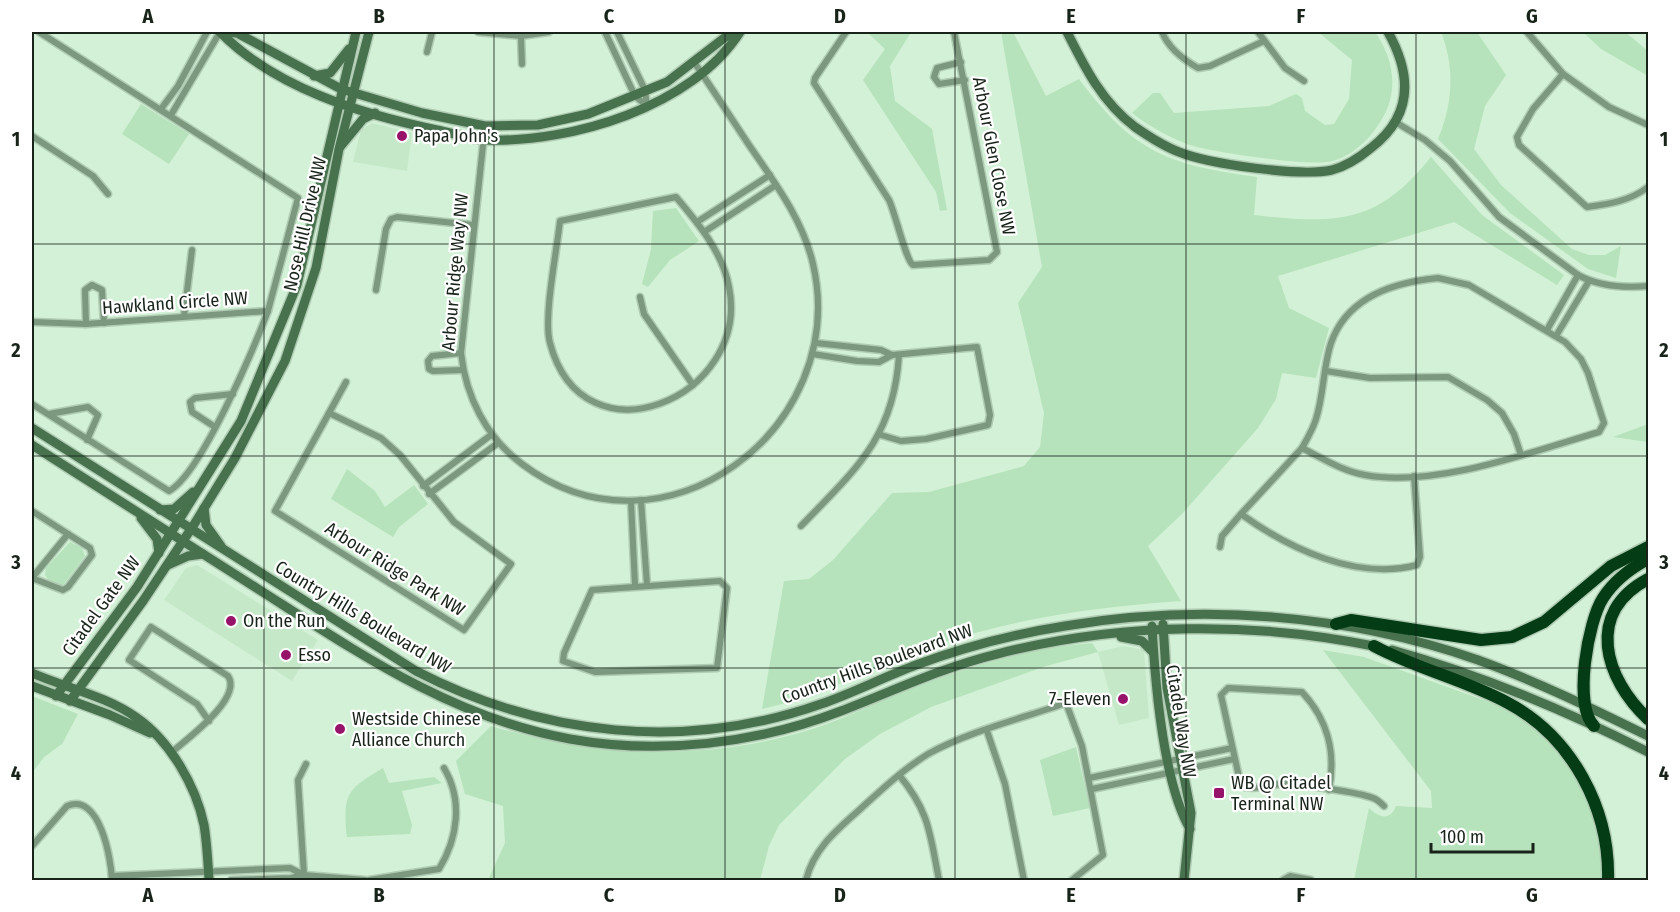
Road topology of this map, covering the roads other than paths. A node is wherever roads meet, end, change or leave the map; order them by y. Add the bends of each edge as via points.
1 (39, 32) edge
2 (207, 32) edge
3 (220, 32) edge
4 (356, 32) edge
5 (369, 32) edge
6 (432, 32) edge
7 (478, 32) edge
8 (549, 32) edge
9 (605, 32) edge
10 (617, 32) edge
11 (732, 32) edge
12 (740, 32) edge
13 (846, 32) edge
14 (954, 32) edge
15 (1067, 32) edge
16 (1162, 32) edge
17 (1258, 32) edge
18 (1388, 32) edge
19 (1527, 32) edge
20 (521, 36) junction
21 (1264, 40) junction
22 (351, 48) junction
23 (427, 52) dead end
24 (694, 62) junction
25 (961, 62) junction
26 (522, 64) dead end
27 (702, 74) junction
28 (1563, 74) junction
29 (314, 76) junction
30 (965, 80) junction
31 (1304, 81) dead end
32 (341, 89) junction
33 (645, 90) junction
34 (352, 93) junction
35 (635, 96) junction
36 (338, 103) junction
37 (349, 106) junction
38 (647, 106) junction
39 (161, 109) junction
40 (375, 113) junction
41 (422, 113) junction
42 (171, 116) junction
43 (1396, 123) junction
44 (1648, 125) edge
45 (419, 126) junction
46 (485, 126) junction
47 (32, 136) edge
48 (483, 140) junction
49 (339, 149) junction
50 (770, 175) junction
51 (776, 184) junction
52 (1648, 187) edge
53 (108, 194) dead end
54 (697, 222) junction
55 (473, 225) junction
56 (704, 232) junction
57 (192, 250) dead end
58 (1578, 275) junction
59 (1589, 281) junction
60 (1648, 286) edge
61 (376, 290) dead end
62 (640, 297) dead end
63 (268, 311) junction
64 (184, 316) junction
65 (32, 322) edge
66 (104, 323) junction
67 (86, 324) junction
68 (1546, 330) junction
69 (1556, 336) junction
70 (816, 343) junction
71 (461, 352) junction
72 (813, 354) junction
73 (895, 355) junction
74 (463, 370) junction
75 (1326, 371) junction
76 (346, 382) dead end
77 (693, 385) junction
78 (233, 394) junction
79 (32, 404) edge
80 (329, 413) junction
81 (48, 414) junction
82 (214, 427) junction
83 (32, 428) edge
84 (491, 435) junction
85 (881, 435) junction
86 (87, 440) junction
87 (498, 443) junction
88 (32, 445) edge
89 (1302, 448) junction
90 (1521, 455) junction
91 (1414, 476) junction
92 (202, 485) junction
93 (423, 486) junction
94 (429, 494) junction
95 (641, 500) junction
96 (631, 501) junction
97 (204, 508) junction
98 (160, 510) junction
99 (32, 511) edge
100 (1241, 514) junction
101 (140, 515) junction
102 (179, 522) junction
103 (801, 526) dead end
104 (190, 530) junction
105 (68, 534) junction
106 (171, 534) junction
107 (183, 541) junction
108 (1220, 547) dead end
109 (1648, 547) edge
110 (224, 551) junction
111 (159, 553) junction
112 (203, 554) junction
113 (1648, 559) edge
114 (168, 565) junction
115 (32, 578) edge
116 (1648, 579) edge
117 (635, 585) junction
118 (647, 585) junction
119 (1152, 616) junction
120 (1162, 616) junction
121 (1336, 624) junction
122 (1152, 630) junction
123 (1163, 630) junction
124 (1104, 634) junction
125 (1374, 646) junction
126 (1154, 652) junction
127 (32, 673) edge
128 (63, 686) junction
129 (32, 687) edge
130 (76, 690) junction
131 (56, 696) junction
132 (70, 701) junction
133 (1584, 706) junction
134 (1648, 718) edge
135 (209, 722) junction
136 (1594, 726) junction
137 (987, 731) junction
138 (155, 735) junction
139 (1648, 736) edge
140 (1232, 748) junction
141 (172, 752) junction
142 (1648, 752) edge
143 (1182, 759) junction
144 (1234, 759) junction
145 (1169, 761) junction
146 (306, 764) dead end
147 (444, 768) dead end
148 (1184, 770) junction
149 (1171, 773) junction
150 (899, 775) junction
151 (1089, 778) junction
152 (1092, 789) junction
153 (1329, 790) junction
154 (1384, 806) dead end
155 (1190, 829) junction
156 (32, 846) edge
157 (208, 870) junction
158 (304, 874) junction
159 (112, 878) edge
160 (209, 880) edge
161 (231, 880) edge
162 (367, 880) edge
163 (806, 880) edge
164 (939, 880) edge
165 (1024, 880) edge
166 (1072, 880) edge
167 (1184, 880) edge
168 (1283, 880) edge
169 (1311, 880) edge
170 (1608, 880) edge

1 - 39 street, Hawkland Circle NW
2 - 39 street
3 - 29 main road via 237,33
3 - 36 main road via 255,61
3 - 42 street
4 - 22 main road, Nose Hill Drive NW
5 - 34 main road, Nose Hill Drive NW
6 - 23 street
7 - 20 street
8 - 20 street
9 - 35 street
10 - 33 street
11 - 24 main road
12 - 27 main road
13 - 30 street, Arbour Glen Close NW via 814,84 889,200 898,219 907,259 913,265 989,260 997,252
14 - 25 street, Arbour Glen Close NW
15 - 43 main road via 1089,75 1117,111 1179,152 1227,163 1331,170 1354,162 1391,132
16 - 21 street via 1198,68
17 - 21 street
18 - 43 main road via 1406,84
19 - 28 street
20 - 26 street
21 - 31 street via 1285,68
22 - 29 main road via 330,73
22 - 32 main road, Nose Hill Drive NW
24 - 27 street, Arbour Ridge Way NW
24 - 33 main road via 667,82
25 - 30 street, Arbour Glen Close NW
25 - 30 street via 937,68 934,77 939,84
27 - 38 main road
27 - 50 street, Arbour Ridge Way NW
28 - 44 street via 1610,107
28 - 52 street via 1533,109 1517,137 1519,145 1587,207 1617,202
29 - 32 main road
32 - 34 main road
32 - 36 main road, Nose Hill Drive NW
33 - 35 main road
33 - 38 street
34 - 37 main road, Nose Hill Drive NW
34 - 41 main road
35 - 38 street
35 - 46 main road via 588,114 538,125
36 - 37 main road
36 - 92 main road, Nose Hill Drive NW via 297,285 241,421
37 - 40 main road
37 - 49 main road, Nose Hill Drive NW
38 - 48 main road via 592,128 537,139
39 - 42 street, Hawkland Circle NW
40 - 45 main road
40 - 49 main road via 363,119
41 - 45 street
41 - 46 main road
42 - 63 street, Hawkland Circle NW via 298,198
43 - 58 street via 1425,140 1450,161 1499,216
45 - 48 main road
46 - 48 street, Arbour Ridge Way NW
47 - 53 street via 93,176
48 - 55 street, Arbour Ridge Way NW
49 - 97 main road, Nose Hill Drive NW via 316,268 285,361 235,458
50 - 51 street, Arbour Ridge Way NW
50 - 54 street
51 - 56 street
51 - 70 street, Arbour Ridge Way NW via 800,224 813,265 819,313
54 - 56 street
54 - 77 street via 676,198 560,221 548,322 549,340 562,374 589,400 610,409 634,410 660,405
55 - 61 street via 391,219
55 - 71 street, Arbour Ridge Way NW
56 - 77 street via 722,263 731,311 717,357
57 - 64 street
58 - 59 street
58 - 68 street
59 - 60 street via 1627,288
59 - 69 street
62 - 77 street via 644,314
63 - 64 street, Hawkland Circle NW
63 - 78 street
64 - 66 street, Hawkland Circle NW
65 - 67 street, Hawkland Circle NW
66 - 67 street, Hawkland Circle NW
66 - 67 street via 102,290 92,285 85,290
68 - 69 street
68 - 75 street via 1469,285 1438,278 1413,280 1359,303 1331,342
69 - 90 street via 1581,359 1604,423 1599,432
70 - 72 street, Arbour Ridge Way NW
70 - 73 street
71 - 74 street, Arbour Ridge Way NW
71 - 74 street via 432,356 428,361 433,371
72 - 73 street via 857,362 879,362
72 - 95 street, Arbour Ridge Way NW via 801,388 779,425 750,454 698,487
73 - 85 street via 894,400
73 - 85 street via 977,347 989,421 985,427 926,439 901,441
74 - 84 street, Arbour Ridge Way NW via 475,408
75 - 89 street via 1316,421
75 - 90 street via 1370,378 1448,377 1502,413
76 - 80 street, Arbour Ridge Park NW
78 - 82 street
78 - 82 street via 195,398 190,402 192,412
79 - 81 street
80 - 93 street, Arbour Ridge Park NW via 381,438 400,455
80 - 94 street, Arbour Ridge Park NW via 275,511 464,630 511,564 454,522
81 - 86 street
81 - 86 street via 88,408 98,415
82 - 86 street via 184,476 169,491
83 - 98 main road, Country Hills Boulevard NW
84 - 87 street, Arbour Ridge Way NW
84 - 93 street
85 - 103 street via 842,484
87 - 94 street
87 - 96 street, Arbour Ridge Way NW via 540,478 560,487
88 - 101 main road, Country Hills Boulevard NW
89 - 91 street via 1365,475
89 - 100 street
90 - 91 street via 1477,469
91 - 100 street via 1420,556 1411,567 1368,567 1321,557 1283,542
92 - 98 main road via 179,505
92 - 102 main road, Nose Hill Drive NW
93 - 94 street, Arbour Ridge Park NW
95 - 96 street, Arbour Ridge Way NW
95 - 118 street
96 - 117 street
97 - 104 main road, Nose Hill Drive NW
97 - 110 main road via 206,525
98 - 102 main road, Country Hills Boulevard NW
99 - 105 street
100 - 108 street via 1222,536
101 - 106 main road, Country Hills Boulevard NW
101 - 111 main road via 157,539
102 - 104 main road, Country Hills Boulevard NW
102 - 106 main road, Nose Hill Drive NW
104 - 107 main road, Nose Hill Drive NW
104 - 110 main road, Country Hills Boulevard NW
105 - 115 street
105 - 115 street via 90,548 92,555 82,570 63,590
106 - 107 main road, Country Hills Boulevard NW
106 - 111 main road, Citadel Gate NW
107 - 112 main road, Country Hills Boulevard NW
107 - 114 main road, Citadel Gate NW
109 - 121 highway via 1611,566 1544,622 1512,637 1481,639 1351,620
110 - 119 main road, Country Hills Boulevard NW via 388,654 474,699 532,717 616,731 682,732 766,720 822,704 918,664 998,639
111 - 128 main road, Citadel Gate NW
112 - 114 main road
112 - 124 main road, Country Hills Boulevard NW via 387,670 442,700 502,723 605,744 700,744 770,733 841,712 970,661
113 - 133 highway via 1621,578 1597,610 1589,638
114 - 130 main road, Citadel Gate NW
116 - 134 highway via 1618,605 1607,640 1610,663 1619,685
117 - 118 street
117 - 118 street via 592,590 564,653 565,664 595,672 717,668 726,586 720,582
119 - 120 main road, Country Hills Boulevard NW
119 - 122 main road, Citadel Way NW
120 - 121 main road, Country Hills Boulevard NW via 1272,617
120 - 123 main road, Citadel Way NW
121 - 133 main road, Country Hills Boulevard NW via 1459,654
122 - 123 main road, Country Hills Boulevard NW
122 - 124 main road, Country Hills Boulevard NW
122 - 126 main road, Citadel Way NW
123 - 125 main road, Country Hills Boulevard NW via 1284,632
123 - 143 main road, Citadel Way NW via 1167,688
124 - 126 main road via 1142,641
125 - 136 main road, Country Hills Boulevard NW via 1482,677
125 - 170 highway via 1509,703 1547,732 1570,758 1592,794 1606,844
126 - 145 main road, Citadel Way NW via 1156,689
127 - 128 main road
128 - 130 main road
128 - 131 main road, Citadel Gate NW
129 - 131 main road
130 - 132 main road, Citadel Gate NW
130 - 138 main road via 138,718
131 - 132 main road
132 - 138 main road
133 - 136 highway
133 - 139 main road, Country Hills Boulevard NW
135 - 135 street via 231,690 231,680 151,627 129,660 197,704
135 - 141 street
136 - 142 main road, Country Hills Boulevard NW
137 - 150 street via 928,755
137 - 151 street via 1066,703
137 - 165 street via 1005,784
138 - 141 main road
140 - 143 street
140 - 144 street
140 - 153 street via 1221,695 1228,688 1302,692 1325,724 1331,744 1333,770
141 - 157 main road via 204,825
143 - 145 street
143 - 148 main road, Citadel Way NW
144 - 148 street
144 - 153 street via 1241,786 1285,784
145 - 149 main road, Citadel Way NW
145 - 151 street
146 - 158 street via 298,780
147 - 162 street via 457,802 446,858 439,868
148 - 149 street
148 - 155 main road, Citadel Way NW
149 - 152 street
149 - 155 main road, Citadel Way NW via 1181,813
150 - 163 street via 818,850
150 - 164 street via 924,811
151 - 152 street
152 - 166 street via 1103,855
153 - 154 street via 1375,798
155 - 167 main road, Citadel Way NW
156 - 159 street via 67,806 82,804 100,825 110,850
157 - 158 street via 290,868
157 - 159 street
157 - 160 main road
158 - 161 street
158 - 162 street
168 - 169 street via 1290,876

